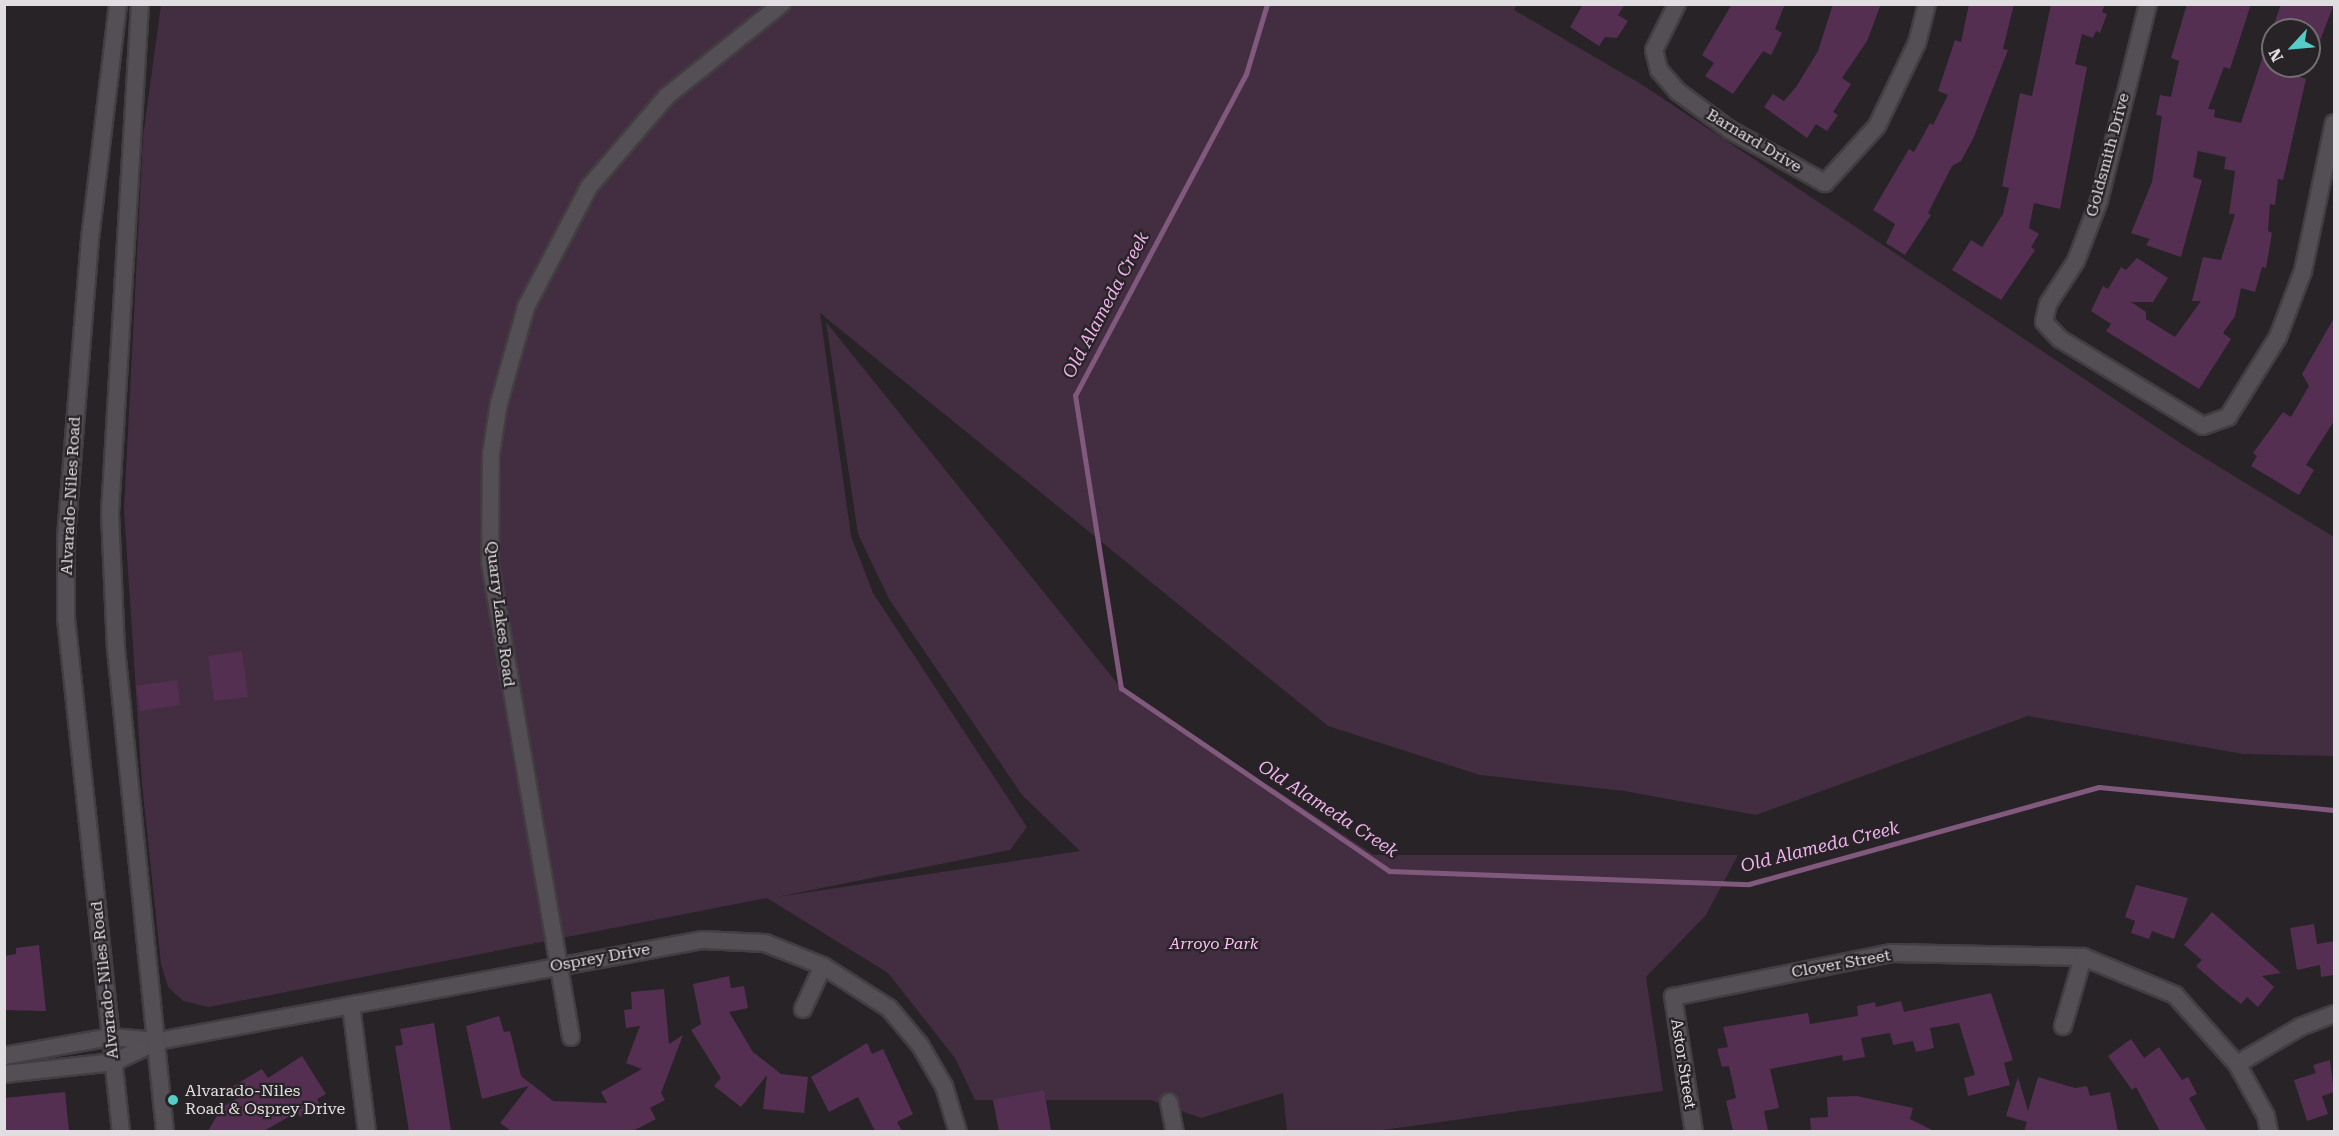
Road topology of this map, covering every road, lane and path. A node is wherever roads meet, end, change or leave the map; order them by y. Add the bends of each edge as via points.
1 (118, 4) edge
2 (140, 4) edge
3 (782, 4) edge
4 (1677, 4) edge
5 (1927, 4) edge
6 (2148, 4) edge
7 (2334, 123) edge
8 (2084, 957) junction
9 (559, 965) junction
10 (823, 966) junction
11 (1672, 997) joint
12 (351, 1005) junction
13 (803, 1009) dead end
14 (2334, 1014) edge
15 (2063, 1026) dead end
16 (111, 1037) junction
17 (571, 1037) dead end
18 (158, 1041) junction
19 (4, 1056) edge
20 (114, 1062) junction
21 (2237, 1064) junction
22 (4, 1074) edge
23 (1169, 1102) dead end
24 (121, 1131) edge
25 (165, 1131) edge
26 (367, 1131) edge
27 (958, 1131) edge
28 (1175, 1131) edge
29 (1694, 1131) edge
30 (2269, 1131) edge

1 - 16 street, Alvarado-Niles Road via 90,239 66,538 66,618
2 - 18 street via 110,513 116,649
3 - 9 street, Quarry Lakes Road via 667,96 589,187 526,308 501,393 491,454 490,563
4 - 5 street, Barnard Drive via 1654,50 1659,70 1677,92 1730,130 1825,183 1877,126 1917,43
6 - 7 street, Goldsmith Drive via 2099,201 2076,261 2048,304 2044,322 2060,339 2203,426 2228,417 2278,337 2304,271
8 - 11 street, Clover Street via 1891,953
8 - 15 street
8 - 21 street, Clover Street via 2175,995
9 - 10 street, Osprey Drive via 702,940 765,943
9 - 12 street, Osprey Drive
9 - 17 street, Quarry Lakes Road
10 - 13 street
10 - 27 street, Osprey Drive via 889,1008 920,1045 944,1086
11 - 29 street, Astor Street
12 - 18 street, Osprey Drive
12 - 26 street
14 - 21 street via 2300,1027
16 - 18 street
16 - 19 street
16 - 20 street, Alvarado-Niles Road
18 - 20 street
18 - 25 street
20 - 22 street
20 - 24 street, Alvarado-Niles Road
21 - 30 street, Clover Street via 2266,1116
23 - 28 street

